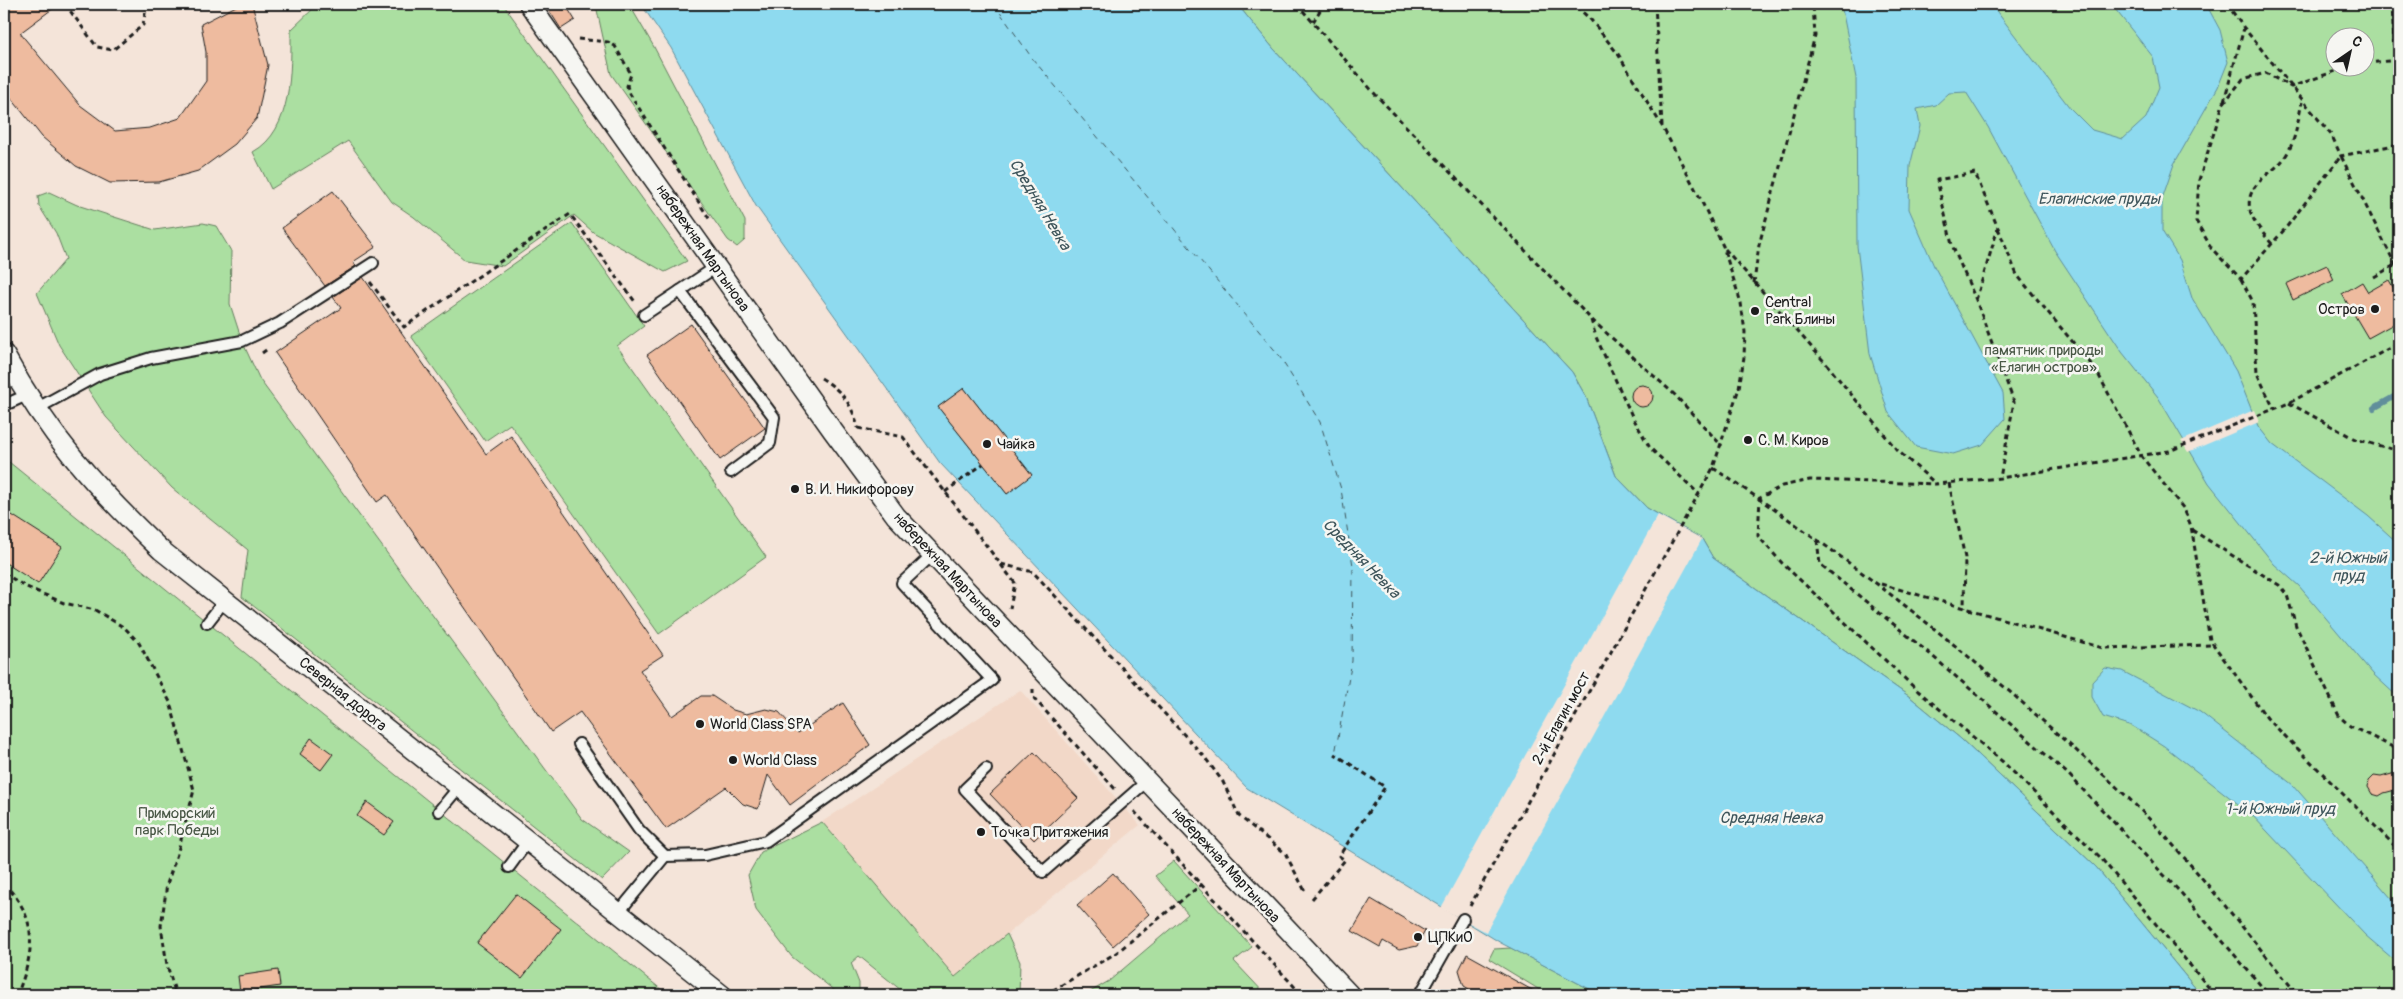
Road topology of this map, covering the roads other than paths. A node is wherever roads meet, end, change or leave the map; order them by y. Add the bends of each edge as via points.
1 (529, 4) edge
2 (372, 262) dead end
3 (716, 267) junction
4 (680, 291) junction
5 (644, 315) road end
6 (4, 354) edge
7 (4, 402) edge
8 (31, 402) junction
9 (731, 472) dead end
10 (932, 555) junction
11 (225, 600) junction
12 (207, 623) dead end
13 (579, 744) dead end
14 (986, 768) dead end
15 (1146, 781) junction
16 (459, 787) junction
17 (439, 811) dead end
18 (528, 842) junction
19 (664, 856) junction
20 (509, 867) dead end
21 (618, 913) junction
22 (1462, 920) road end
23 (722, 995) edge
24 (1350, 995) edge
25 (1420, 995) edge

1 - 3 street, набережная Мартынова
2 - 8 lane via 280,323 242,341 151,358 100,374
3 - 4 lane
3 - 10 street, набережная Мартынова via 896,516
4 - 5 lane
4 - 9 lane via 774,417 770,444
6 - 8 street, Северная дорога
7 - 8 lane
8 - 11 street, Северная дорога via 77,465 112,503 161,550
10 - 15 street, набережная Мартынова
10 - 19 lane via 902,583 992,680 766,841 705,855
11 - 12 lane
11 - 16 street, Северная дорога
13 - 19 lane via 639,830
14 - 15 lane via 965,789 1043,872
15 - 24 street, набережная Мартынова
16 - 17 lane
16 - 18 street, Северная дорога
18 - 20 lane
18 - 21 street, Северная дорога
19 - 21 lane
21 - 23 street, Северная дорога
22 - 25 lane

